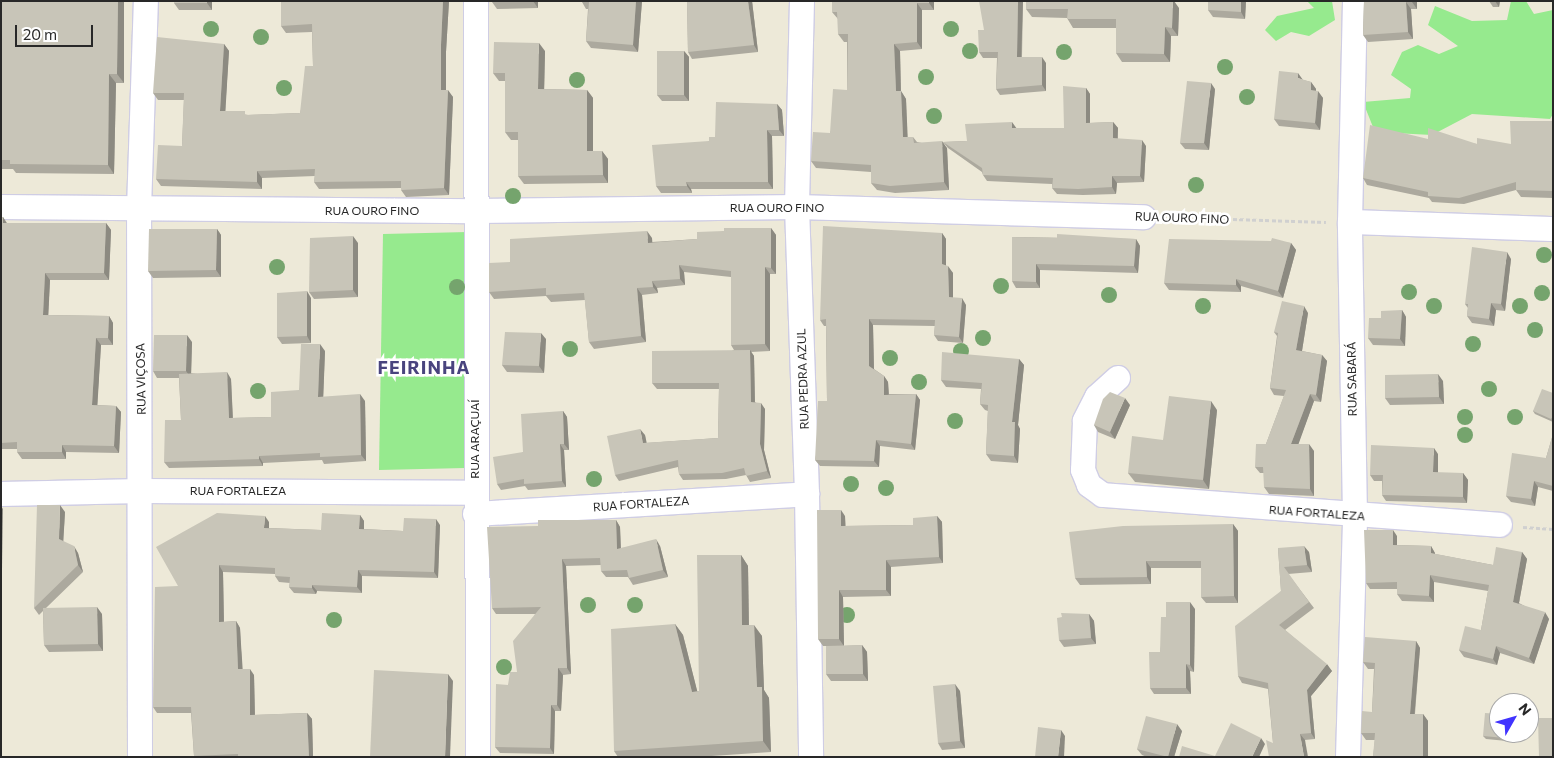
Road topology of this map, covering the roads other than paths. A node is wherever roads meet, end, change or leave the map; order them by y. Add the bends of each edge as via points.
1 (146, 1) edge
2 (476, 1) edge
3 (802, 1) edge
4 (1355, 1) edge
5 (1, 206) edge
6 (796, 207) junction
7 (139, 209) junction
8 (475, 211) junction
9 (1144, 217) road end
10 (1350, 222) junction
11 (1553, 229) edge
12 (1118, 378) dead end
13 (142, 491) junction
14 (1, 494) edge
15 (807, 494) junction
16 (475, 504) junction
17 (1355, 516) junction
18 (1500, 525) dead end
19 (140, 757) edge
20 (478, 757) edge
21 (811, 757) edge
22 (1348, 757) edge

1 - 7 street, RUA VIÇOSA
2 - 8 street, RUA ARAÇUAÍ
3 - 6 street, RUA PEDRA AZUL
4 - 10 street, RUA SABARÁ
5 - 7 street, RUA OURO FINO
6 - 8 street, RUA OURO FINO
6 - 9 street, RUA OURO FINO
6 - 15 street, RUA PEDRA AZUL
7 - 8 street, RUA OURO FINO
7 - 13 street, RUA VIÇOSA
8 - 16 street, RUA ARAÇUAÍ
10 - 11 street
10 - 17 street, RUA SABARÁ
12 - 17 street, RUA FORTALEZA via 1106,387 1090,408 1083,438 1082,470 1089,485 1103,495
13 - 14 street, RUA FORTALEZA
13 - 16 street, RUA FORTALEZA
13 - 19 street, RUA VIÇOSA
15 - 16 street, RUA FORTALEZA
15 - 21 street, RUA PEDRA AZUL
16 - 20 street, RUA ARAÇUAÍ
17 - 18 street, RUA FORTALEZA
17 - 22 street, RUA SABARÁ

